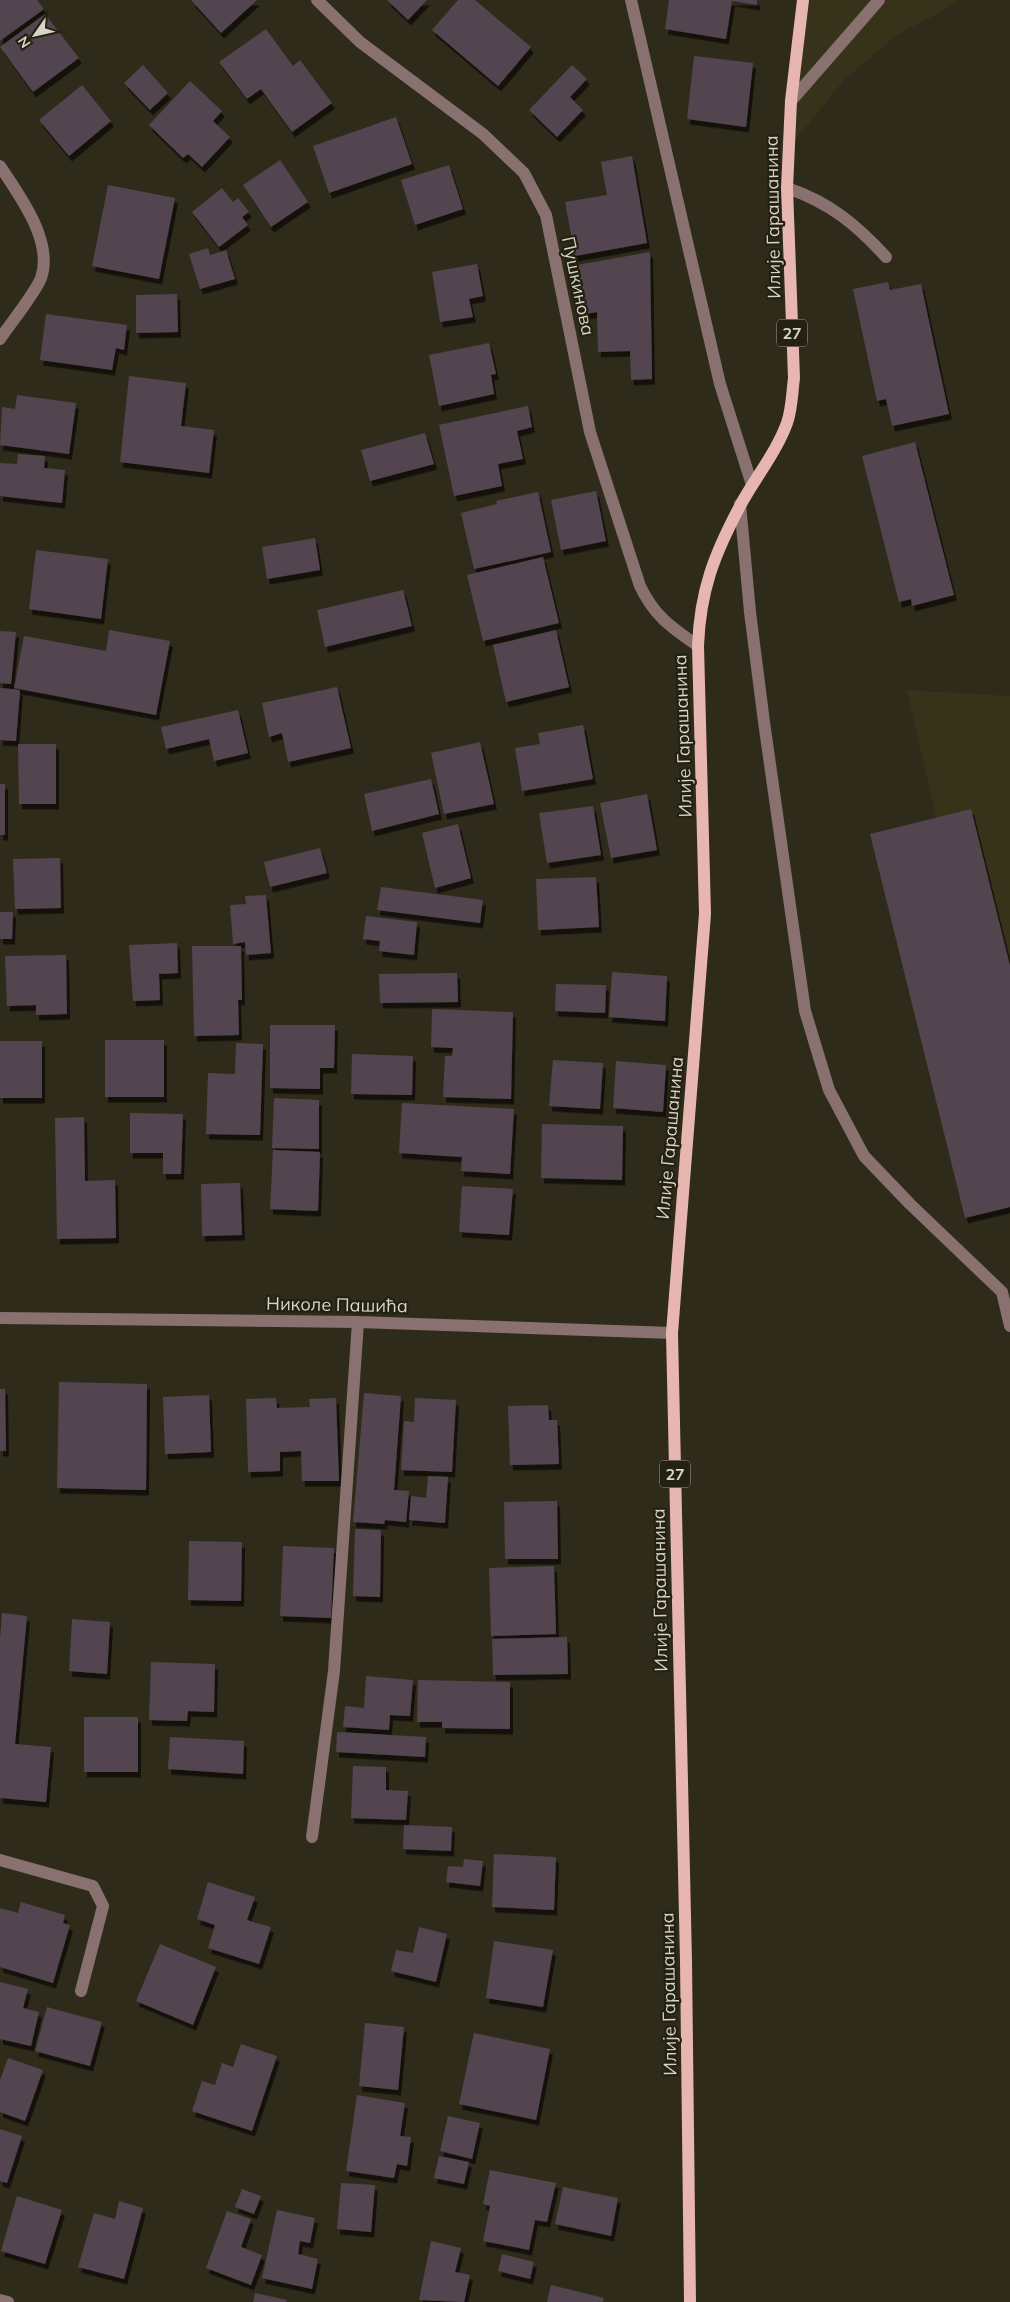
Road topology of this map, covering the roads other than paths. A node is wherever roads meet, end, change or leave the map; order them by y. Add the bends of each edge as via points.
1 (317, 0) edge
2 (631, 0) edge
3 (803, 0) edge
4 (880, 0) edge
5 (791, 101) junction
6 (0, 166) edge
7 (787, 188) junction
8 (886, 257) dead end
9 (0, 338) edge
10 (752, 486) junction
11 (740, 504) junction
12 (698, 646) junction
13 (1006, 1294) edge
14 (0, 1318) edge
15 (358, 1322) junction
16 (1010, 1326) edge
17 (672, 1333) junction
18 (312, 1837) dead end
19 (0, 1860) edge
20 (81, 1991) dead end
21 (0, 2300) edge
22 (8, 2302) edge
23 (690, 2302) edge

1 - 12 street, Пушкинова via 360,42 483,134 524,173 546,215 590,432 640,586 663,622
2 - 10 street via 720,384
3 - 5 main road, Илије Гарашанина / 27
4 - 5 street
5 - 7 main road, Илије Гарашанина / 27
6 - 9 street via 31,214 43,251 41,278
7 - 8 street via 831,207 851,221
7 - 10 main road, Илије Гарашанина / 27 via 794,378 787,422
10 - 11 main road, Илије Гарашанина / 27
11 - 12 main road, Илије Гарашанина / 27 via 707,577 699,618
11 - 13 street via 764,722 804,1002 829,1090 864,1156
12 - 17 main road, Илије Гарашанина / 27 via 705,914
13 - 16 street
14 - 15 street, Николе Пашића
15 - 17 street, Николе Пашића
15 - 18 street via 334,1672
17 - 23 main road, Илије Гарашанина / 27
19 - 20 street via 93,1886 103,1906
21 - 22 street

